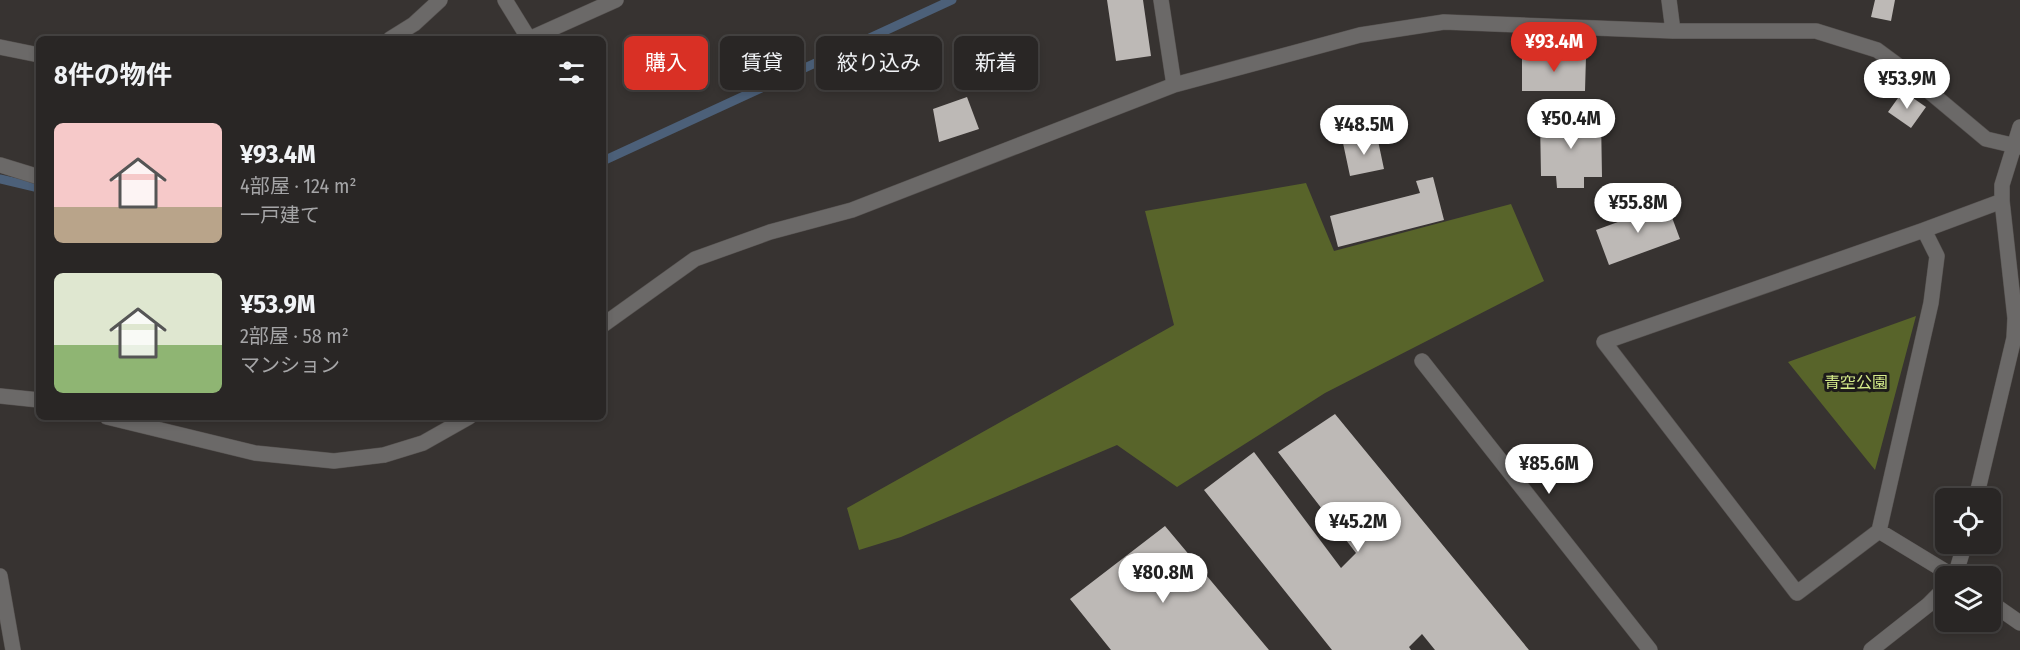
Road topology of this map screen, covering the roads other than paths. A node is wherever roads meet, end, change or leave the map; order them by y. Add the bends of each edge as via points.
1 (440, 0) edge
2 (505, 0) edge
3 (616, 0) edge
4 (1161, 0) edge
5 (1669, 0) edge
6 (1673, 31) junction
7 (395, 36) edge
8 (527, 36) edge
9 (536, 36) edge
10 (0, 47) edge
11 (36, 54) edge
12 (1174, 85) junction
13 (2020, 127) edge
14 (2017, 147) edge
15 (0, 165) edge
16 (36, 176) edge
17 (2002, 201) junction
18 (1924, 230) junction
19 (606, 323) edge
20 (1422, 361) dead end
21 (0, 396) edge
22 (36, 400) edge
23 (119, 420) edge
24 (464, 420) edge
25 (1978, 488) edge
26 (1879, 531) junction
27 (1937, 566) edge
28 (0, 576) edge
29 (1935, 597) edge
30 (2001, 610) edge
31 (2020, 623) edge
32 (13, 650) edge
33 (1650, 650) edge
34 (1871, 650) edge

1 - 7 street
2 - 8 street
3 - 9 street
4 - 12 street
5 - 6 street
6 - 12 street via 1444,22 1360,35
6 - 14 street via 1816,31 1877,50 1986,139
10 - 11 street
12 - 19 street via 852,210 770,232 695,259
13 - 14 street
14 - 17 street via 2002,184
15 - 16 street
17 - 18 street
17 - 25 street via 2014,338
18 - 26 street via 1936,256 1931,303
18 - 26 street via 1604,342 1797,593
20 - 33 street
21 - 22 street
23 - 24 street via 255,453 334,461 384,455 423,443
26 - 27 street
28 - 32 street
29 - 34 street
30 - 31 street

